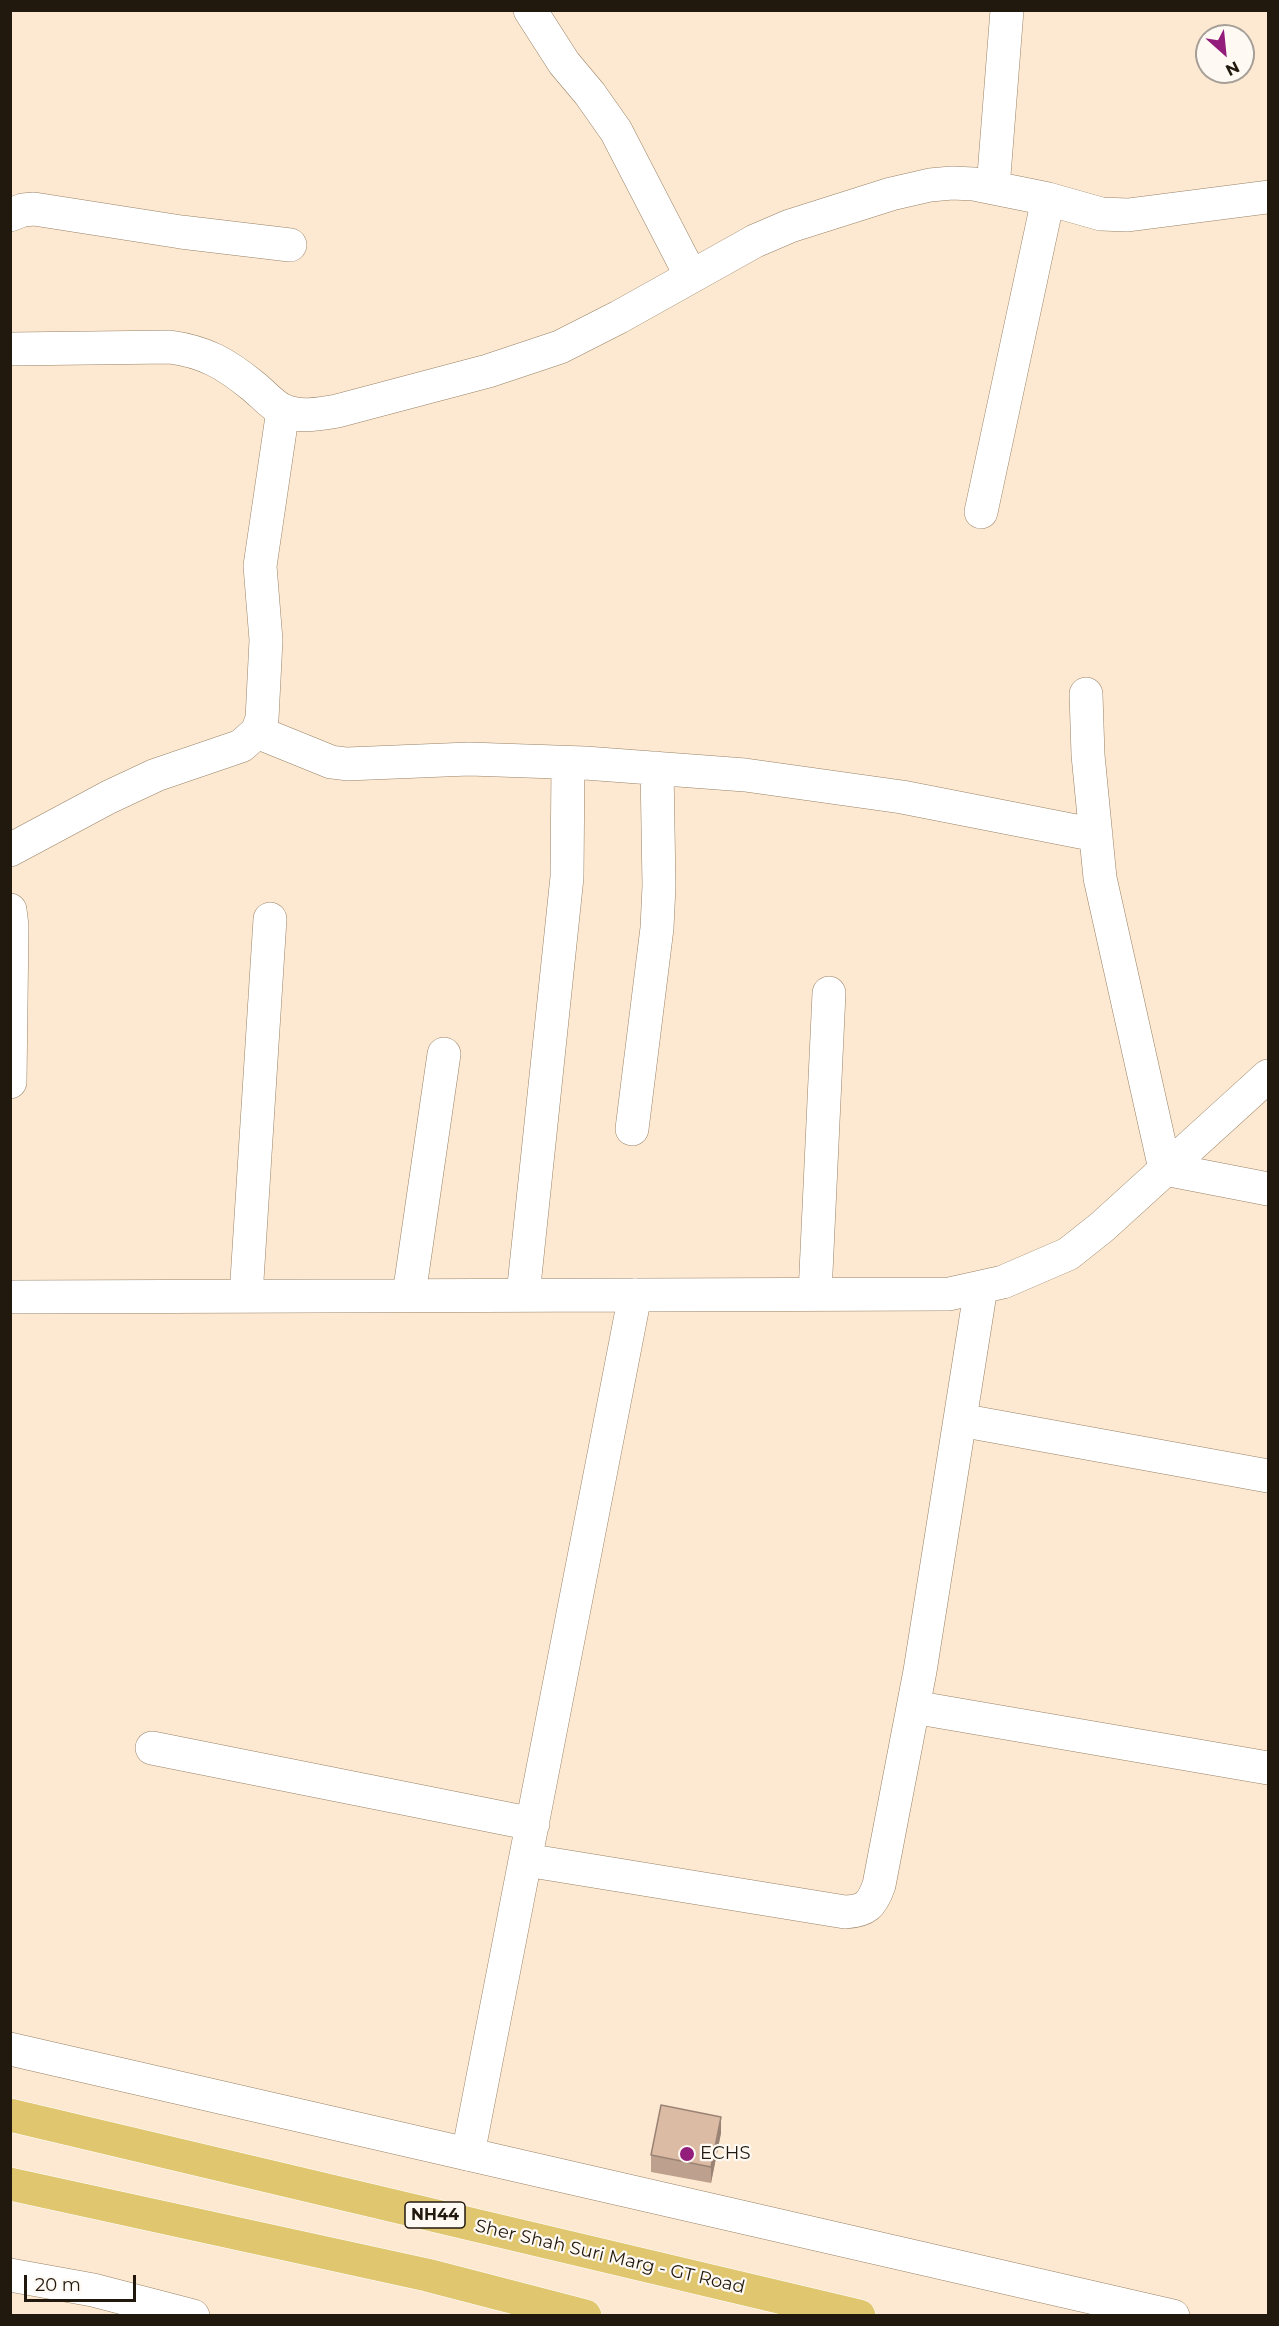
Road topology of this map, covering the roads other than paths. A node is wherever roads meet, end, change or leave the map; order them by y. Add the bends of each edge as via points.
1 (530, 10) edge
2 (1007, 10) edge
3 (993, 188) junction
4 (1269, 197) edge
5 (1048, 199) junction
6 (10, 215) edge
7 (290, 245) dead end
8 (691, 276) junction
9 (10, 349) edge
10 (283, 410) junction
11 (981, 512) dead end
12 (1086, 694) dead end
13 (257, 732) junction
14 (568, 763) junction
15 (657, 768) junction
16 (1096, 835) junction
17 (10, 850) edge
18 (10, 910) edge
19 (270, 919) dead end
20 (829, 993) dead end
21 (444, 1054) dead end
22 (10, 1082) edge
23 (1266, 1082) edge
24 (632, 1129) dead end
25 (1165, 1169) junction
26 (1269, 1189) edge
27 (981, 1287) junction
28 (815, 1294) junction
29 (409, 1295) junction
30 (523, 1295) junction
31 (635, 1295) junction
32 (246, 1296) junction
33 (10, 1297) edge
34 (960, 1420) junction
35 (1269, 1476) edge
36 (913, 1707) junction
37 (152, 1748) dead end
38 (1269, 1768) edge
39 (533, 1824) junction
40 (526, 1860) junction
41 (10, 2049) edge
42 (10, 2115) edge
43 (468, 2154) junction
44 (10, 2184) edge
45 (10, 2274) edge
46 (181, 2314) edge
47 (585, 2316) edge
48 (859, 2316) edge
49 (1173, 2316) edge

1 - 8 street via 616,131
2 - 3 street
3 - 5 street
3 - 8 street via 952,183 891,194 790,226
4 - 5 street via 1128,215 1101,214
5 - 11 street
6 - 7 street via 34,209
8 - 10 street via 560,347 337,411 299,414
9 - 10 street via 186,349 225,364
10 - 13 street via 260,566 266,640
12 - 16 street
13 - 14 street via 330,762 347,764 469,759
13 - 17 street via 241,746 156,775
14 - 15 street
14 - 30 street via 567,877
15 - 16 street via 745,775 902,797
15 - 24 street via 657,928
16 - 25 street via 1100,878
18 - 22 street
19 - 32 street
20 - 28 street
21 - 29 street
23 - 25 street
25 - 26 street
25 - 27 street via 1068,1254 1003,1282
27 - 28 street via 949,1294
27 - 34 street
28 - 31 street
29 - 30 street
29 - 32 street
30 - 31 street
31 - 39 street
32 - 33 street
34 - 35 street
34 - 36 street
36 - 38 street
36 - 40 street via 879,1885 874,1900 860,1911 833,1910
37 - 39 street
39 - 40 street
40 - 43 street
41 - 43 street
42 - 48 highway, Sher Shah Suri Marg - GT Road / NH44
43 - 49 street
44 - 47 highway via 427,2275
45 - 46 street via 93,2290

